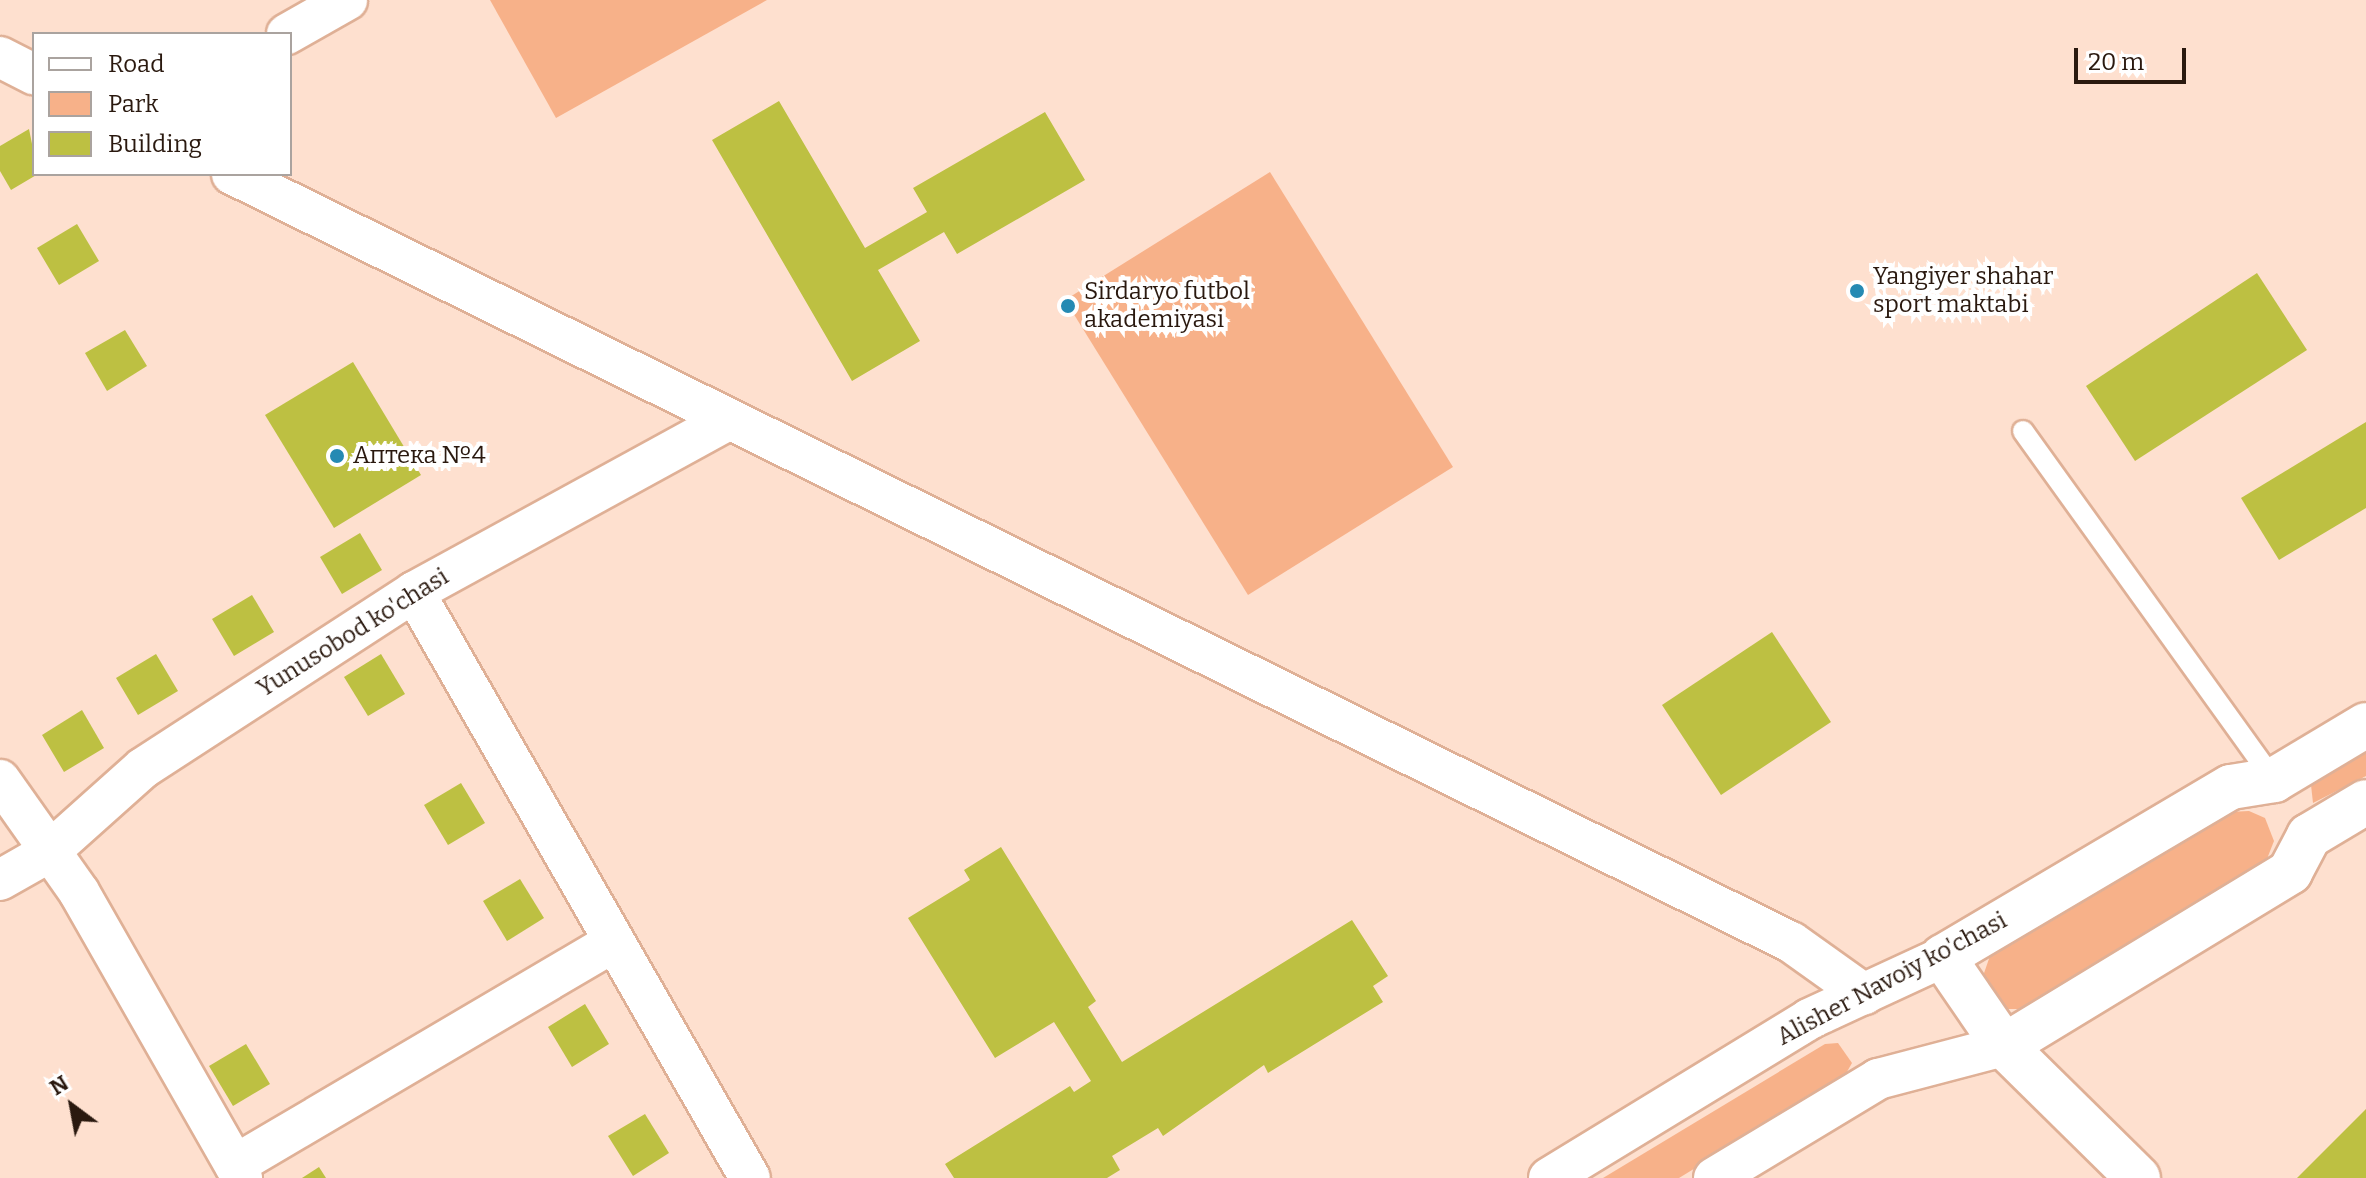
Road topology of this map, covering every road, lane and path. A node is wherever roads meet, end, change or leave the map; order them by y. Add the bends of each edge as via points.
1 (347, 0) edge
2 (291, 32) edge
3 (0, 57) edge
4 (32, 73) edge
5 (236, 176) edge
6 (728, 420) junction
7 (2023, 431) dead end
8 (414, 592) junction
9 (2366, 725) edge
10 (0, 780) edge
11 (2274, 780) junction
12 (2366, 802) edge
13 (2309, 836) junction
14 (49, 852) junction
15 (0, 880) edge
16 (614, 942) junction
17 (1943, 957) junction
18 (1864, 994) junction
19 (2004, 1046) junction
20 (239, 1171) edge
21 (750, 1178) edge
22 (1549, 1178) edge
23 (1714, 1178) edge
24 (2138, 1178) edge

1 - 2 street
3 - 4 street
5 - 6 street
6 - 8 street, Yunusobod ko'chasi
6 - 18 street via 1791,942
7 - 11 lane
8 - 14 street, Yunusobod ko'chasi via 143,768
8 - 16 street
9 - 11 street, Alisher Navoiy ko'chasi
10 - 14 street
11 - 13 street
11 - 17 street, Alisher Navoiy ko'chasi via 2231,787
12 - 13 street
13 - 19 street via 2290,872
14 - 15 street, Yunusobod ko'chasi
14 - 20 street
16 - 20 street
16 - 21 street
17 - 18 street, Alisher Navoiy ko'chasi
17 - 19 street
18 - 22 street, Alisher Navoiy ko'chasi via 1809,1019
19 - 23 street via 1878,1079
19 - 24 street

